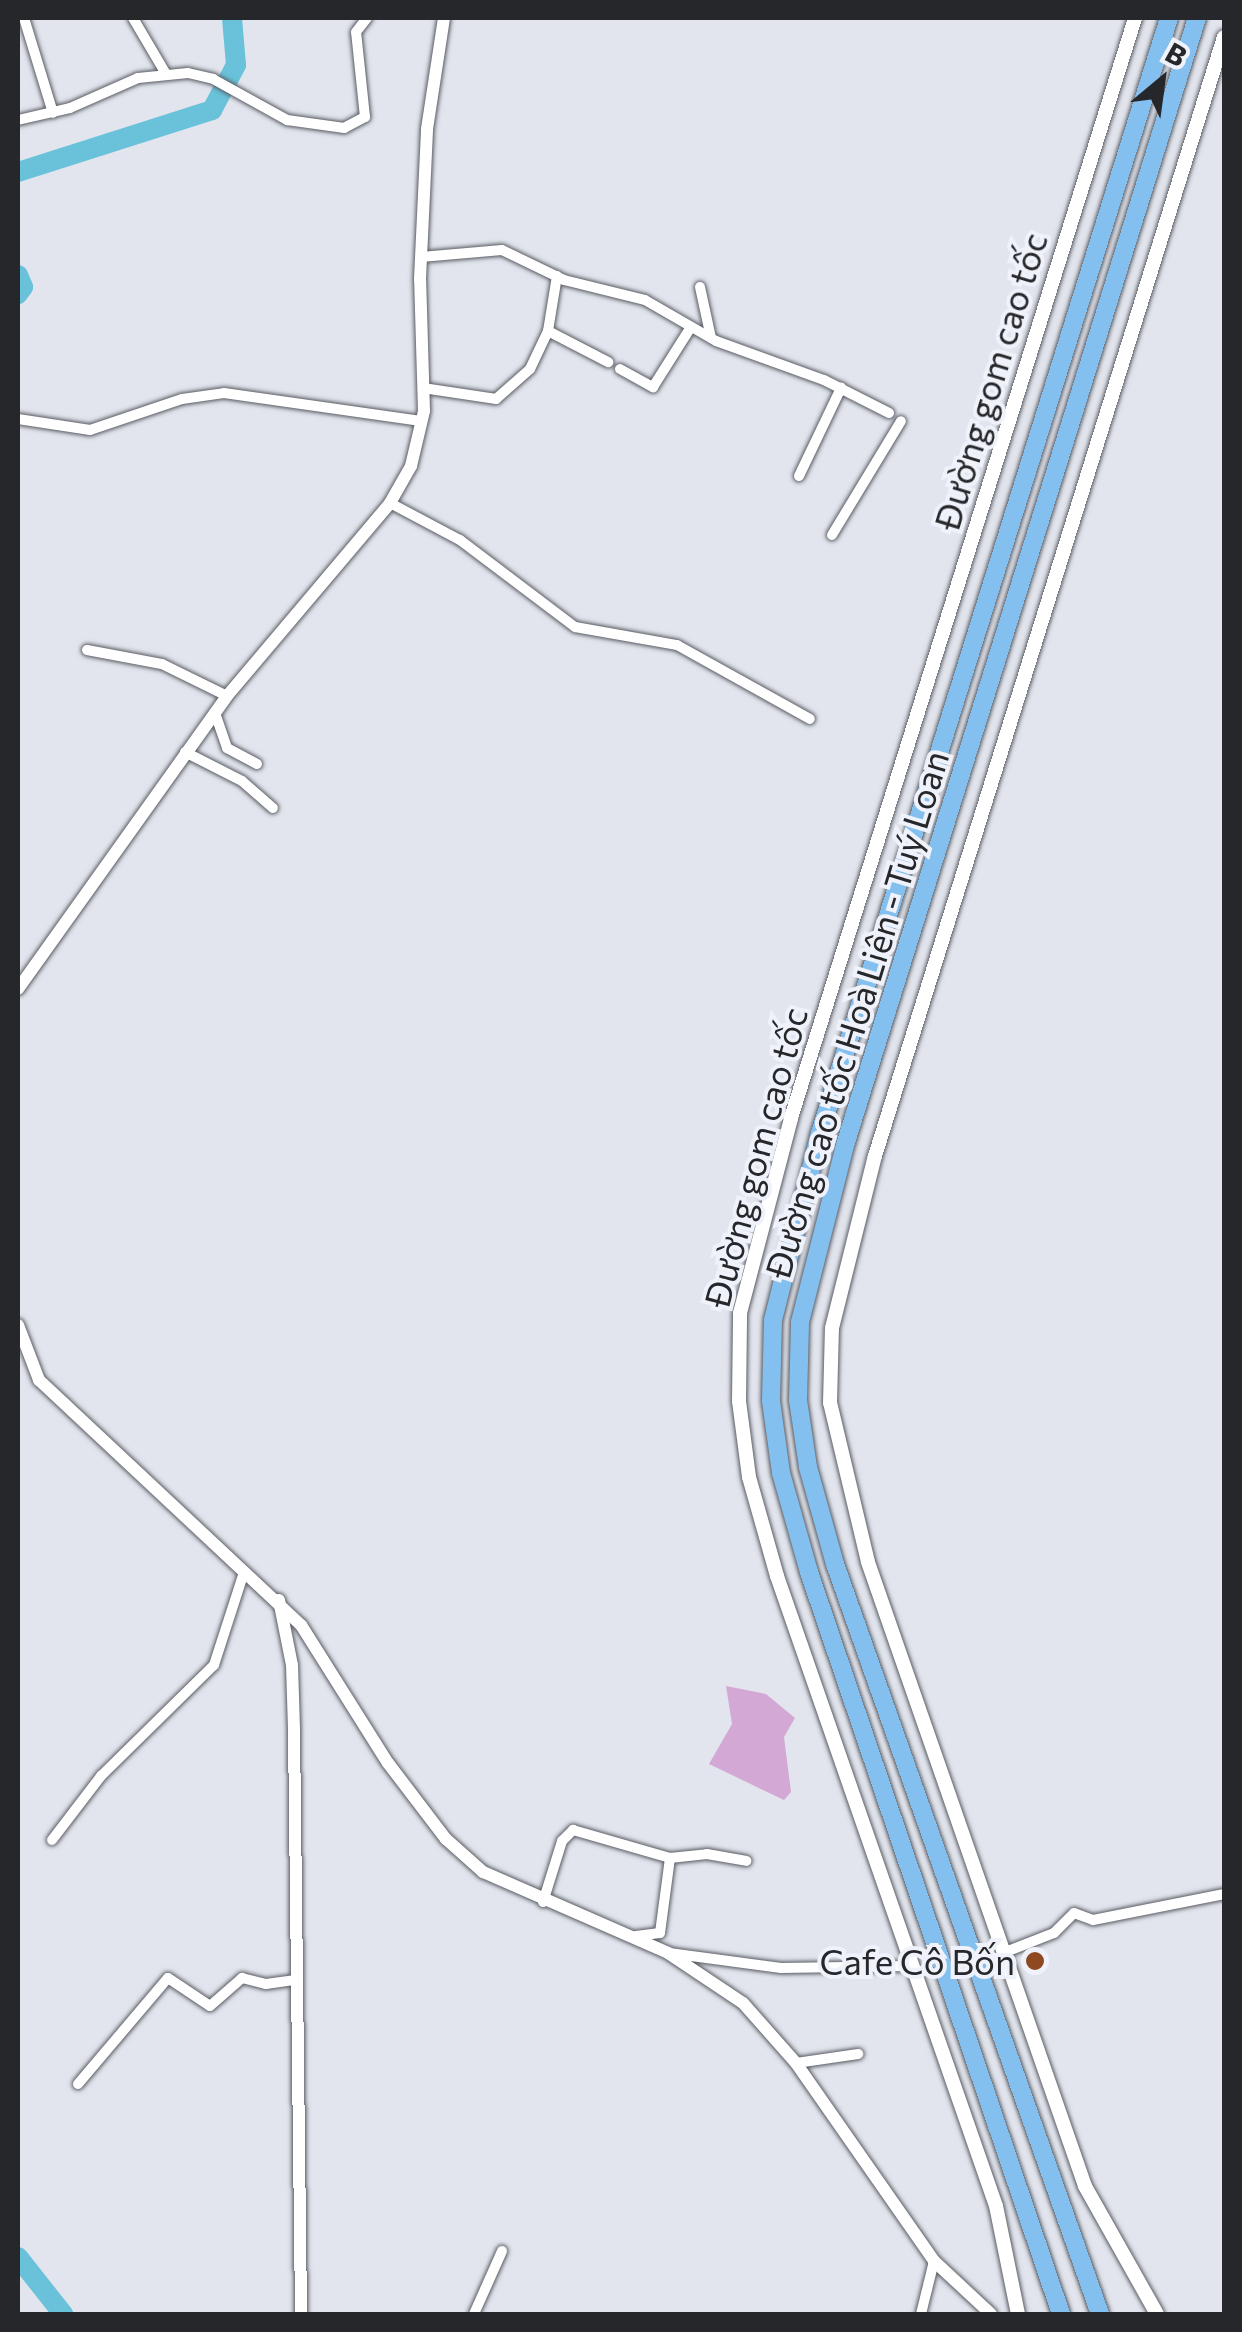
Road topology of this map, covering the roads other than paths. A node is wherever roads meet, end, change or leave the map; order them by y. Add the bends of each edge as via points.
1 (24, 18) edge
2 (133, 18) edge
3 (367, 18) edge
4 (444, 18) edge
5 (1135, 18) edge
6 (1169, 18) edge
7 (1197, 18) edge
8 (1224, 37) edge
9 (166, 74) junction
10 (53, 113) junction
11 (18, 120) edge
12 (421, 257) junction
13 (557, 276) junction
14 (700, 287) dead end
15 (691, 327) junction
16 (548, 330) junction
17 (712, 338) junction
18 (608, 362) dead end
19 (620, 369) dead end
20 (423, 388) junction
21 (841, 388) junction
22 (888, 413) dead end
23 (18, 420) edge
24 (900, 420) dead end
25 (422, 421) junction
26 (799, 476) dead end
27 (390, 503) junction
28 (832, 535) dead end
29 (86, 650) dead end
30 (227, 696) junction
31 (215, 713) junction
32 (810, 719) dead end
33 (185, 752) junction
34 (257, 764) dead end
35 (273, 808) dead end
36 (18, 989) edge
37 (18, 1326) edge
38 (244, 1572) junction
39 (279, 1598) junction
40 (318, 1654) junction
41 (292, 1665) junction
42 (52, 1840) dead end
43 (670, 1858) junction
44 (746, 1862) dead end
45 (944, 1880) junction
46 (1224, 1894) edge
47 (544, 1902) junction
48 (625, 1936) junction
49 (668, 1953) junction
50 (1004, 1953) junction
51 (910, 1966) junction
52 (948, 1975) junction
53 (294, 1980) junction
54 (858, 2054) dead end
55 (796, 2063) junction
56 (78, 2084) dead end
57 (502, 2252) dead end
58 (934, 2261) junction
59 (301, 2314) edge
60 (474, 2314) edge
61 (920, 2314) edge
62 (991, 2314) edge
63 (1018, 2314) edge
64 (1050, 2314) edge
65 (1061, 2314) edge
66 (1100, 2314) edge
67 (1112, 2314) edge
68 (1157, 2314) edge

1 - 10 street
2 - 9 street
3 - 9 street via 356,32 365,117 344,128 312,128 212,79
4 - 12 street via 427,128
5 - 51 main road, Đường gom cao tốc via 790,1118 740,1313 739,1401 749,1477
6 - 52 highway, Đường cao tốc Hoà Liên - Tuý Loan via 820,1132 773,1320 772,1401 782,1473
7 - 45 highway, Đường cao tốc Hoà Liên - Tuý Loan via 846,1142 800,1322 798,1400 808,1467
8 - 50 main road via 875,1156 832,1328 830,1402 840,1461
9 - 10 street via 111,86
10 - 11 street
12 - 13 street via 502,250
12 - 20 street
13 - 15 street via 644,300
13 - 16 street
14 - 17 street
15 - 17 street
15 - 19 street via 653,387
16 - 18 street
16 - 20 street via 530,369 496,399
17 - 21 street
20 - 25 street
21 - 22 street
21 - 26 street
23 - 25 street via 90,430 182,398 224,393
24 - 28 street
25 - 27 street via 410,466
27 - 30 street
27 - 32 street via 460,540 576,627 677,645
29 - 30 street via 162,664
30 - 31 street
31 - 33 street
31 - 34 street via 227,748
33 - 35 street via 242,782
33 - 36 street
37 - 38 street via 40,1380
38 - 39 street
38 - 42 street via 214,1664 101,1776
39 - 40 street
39 - 41 street
40 - 41 street via 302,1647
40 - 47 street via 446,1839 483,1872
41 - 53 street
43 - 44 street via 707,1854
43 - 47 street via 566,1832
43 - 48 street via 660,1933
45 - 66 highway, Đường cao tốc Hoà Liên - Tuý Loan
45 - 67 highway
46 - 50 street via 1092,1920 1074,1913 1054,1932
47 - 48 street
48 - 49 street
49 - 51 street via 795,1968
49 - 55 street via 743,2003
50 - 68 main road via 1085,2186
51 - 63 main road, Đường gom cao tốc via 996,2206
52 - 64 highway
52 - 65 highway, Đường cao tốc Hoà Liên - Tuý Loan
53 - 56 street via 266,1984 242,1978 210,2006 168,1978
53 - 59 street
54 - 55 street
55 - 58 street
57 - 60 street
58 - 61 street
58 - 62 street

